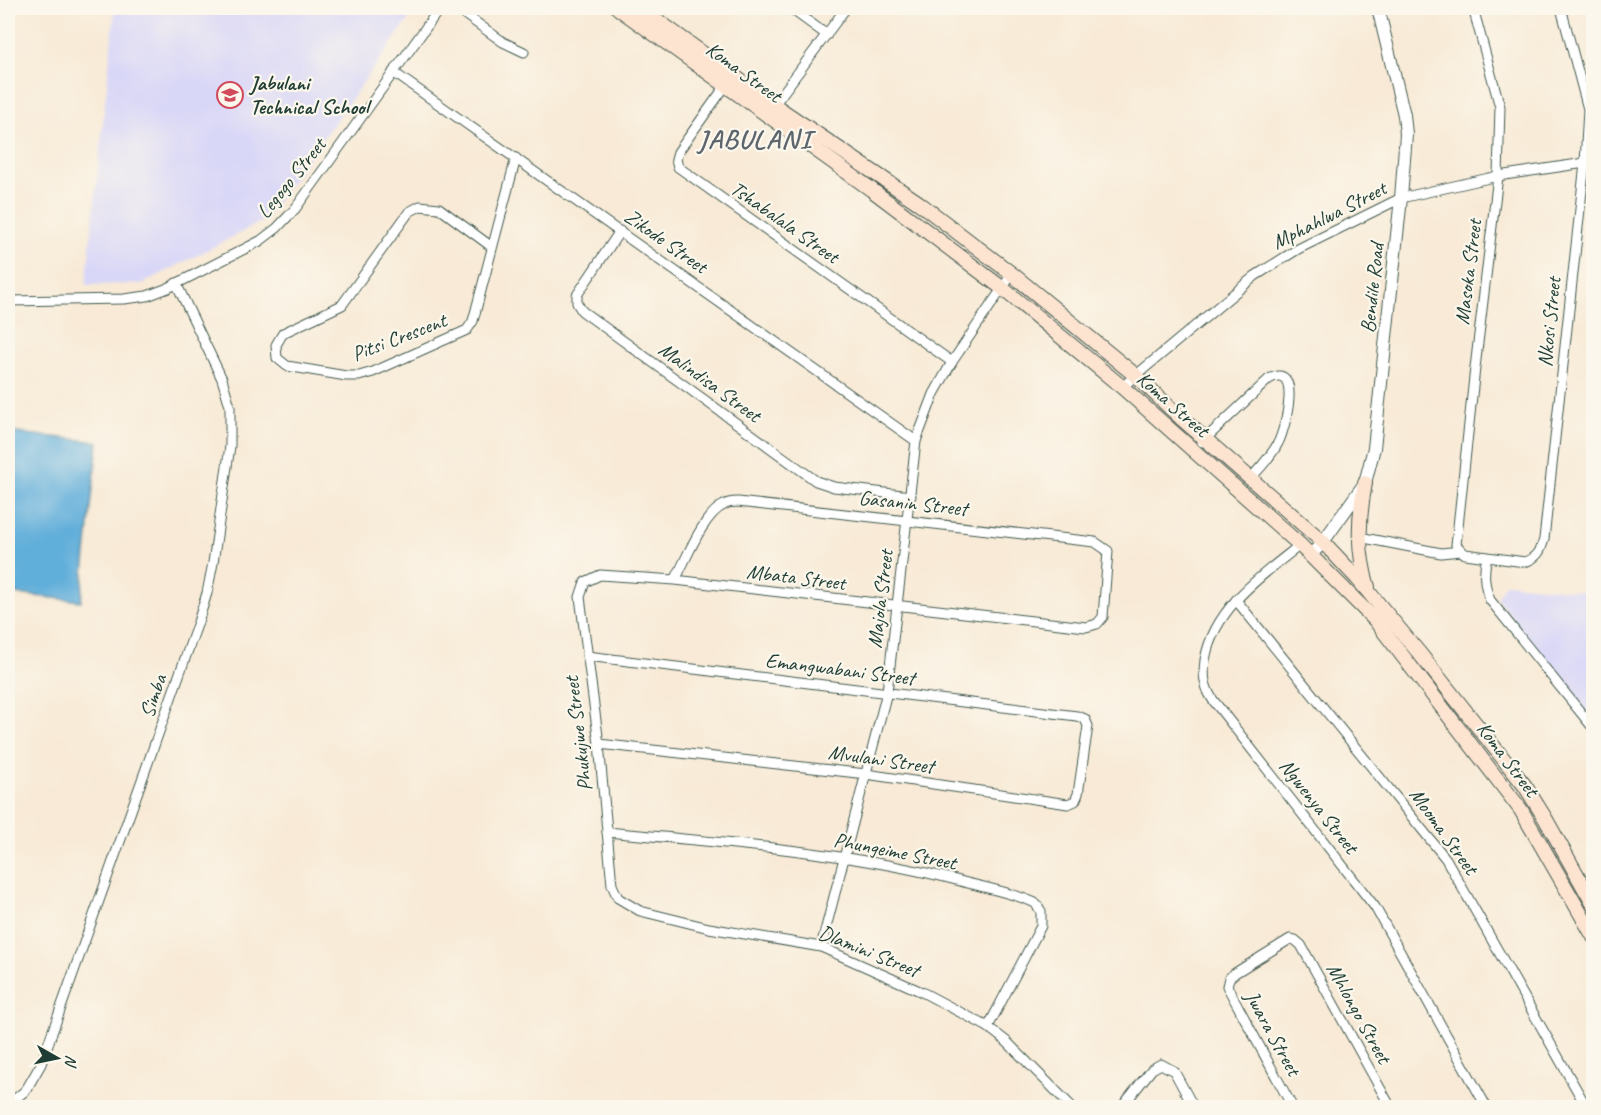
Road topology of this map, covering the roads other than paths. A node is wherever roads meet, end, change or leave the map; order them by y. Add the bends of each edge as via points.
1 (440, 8) edge
2 (456, 8) edge
3 (618, 8) edge
4 (640, 8) edge
5 (790, 8) edge
6 (846, 8) edge
7 (1378, 8) edge
8 (1473, 8) edge
9 (1561, 8) edge
10 (827, 35) junction
11 (524, 52) dead end
12 (393, 72) junction
13 (726, 85) junction
14 (771, 109) junction
15 (516, 158) junction
16 (1589, 164) edge
17 (1498, 176) junction
18 (1401, 198) junction
19 (620, 231) junction
20 (492, 247) junction
21 (1012, 274) junction
22 (176, 283) junction
23 (1002, 288) junction
24 (8, 301) edge
25 (952, 362) junction
26 (1135, 375) junction
27 (1122, 387) junction
28 (1205, 439) junction
29 (916, 441) junction
30 (1194, 450) junction
31 (1250, 479) junction
32 (1365, 483) junction
33 (911, 496) junction
34 (907, 520) junction
35 (1359, 537) junction
36 (1323, 542) junction
37 (1300, 545) junction
38 (1459, 548) junction
39 (1310, 556) junction
40 (1487, 557) junction
41 (600, 575) joint
42 (675, 580) junction
43 (1370, 594) junction
44 (1236, 600) junction
45 (897, 607) junction
46 (1094, 625) joint
47 (587, 656) junction
48 (887, 692) junction
49 (1087, 721) joint
50 (1593, 729) edge
51 (599, 744) junction
52 (867, 774) junction
53 (607, 832) junction
54 (844, 857) junction
55 (618, 898) joint
56 (1593, 905) edge
57 (1593, 937) edge
58 (1293, 940) joint
59 (821, 947) junction
60 (988, 1027) junction
61 (8, 1105) edge
62 (1073, 1107) edge
63 (1121, 1107) edge
64 (1194, 1107) edge
65 (1293, 1107) edge
66 (1391, 1107) edge
67 (1487, 1107) edge
68 (1587, 1107) edge

1 - 12 street, Legogo Street
2 - 11 street via 503,42
3 - 13 main road, Koma Street
4 - 14 main road, Koma Street
5 - 10 street
6 - 10 street
7 - 18 street, Bendile Road via 1405,126
8 - 17 street, Masoka Street via 1500,107
9 - 16 street, Nkosi Street via 1588,109
10 - 14 street
12 - 15 street, Zikode Street
12 - 22 street, Legogo Street via 295,209 277,228 242,251
13 - 14 main road, Koma Street
13 - 25 street, Tshabalala Street via 678,152 678,167
14 - 21 main road, Koma Street via 919,203
14 - 23 main road, Koma Street
15 - 19 street, Zikode Street
15 - 20 street, Pitsi Crescent
16 - 17 street, Mphahlwa Street
16 - 40 street, Nkosi Street via 1541,549 1525,562
17 - 18 street, Mphahlwa Street
17 - 38 street, Masoka Street
18 - 26 street, Mphahlwa Street via 1275,262
18 - 32 street, Bendile Road via 1374,448
19 - 29 street, Zikode Street
19 - 33 street, Malindisa Street via 579,290 576,301 580,310 816,481 834,487
20 - 20 street, Pitsi Crescent via 439,208 420,206 409,212 342,305 284,333 276,345 277,358 287,366 359,376 464,332 472,323
21 - 23 street, Majola Street
21 - 26 main road, Koma Street
22 - 24 street, Legogo Street via 136,298
22 - 61 street, Simba via 222,378 230,406 229,455 207,593 41,1064 26,1090
23 - 25 street, Majola Street
23 - 27 main road, Koma Street
25 - 29 street, Majola Street via 934,394
26 - 27 street, Mphahlwa Street
26 - 28 main road, Koma Street
27 - 30 main road, Koma Street
28 - 30 street
28 - 31 main road, Koma Street
28 - 31 street via 1269,379 1276,376 1287,380 1282,435
29 - 33 street, Majola Street
30 - 37 main road, Koma Street
31 - 36 main road, Koma Street
32 - 35 main road
32 - 36 street, Bendile Road
33 - 34 street, Majola Street
34 - 42 street, Gasanin Street via 728,503 712,513
34 - 45 street, Majola Street
34 - 46 street, Gasanin Street via 1099,543 1109,553 1104,613
35 - 38 street, Nkosi Street via 1441,553
35 - 43 main road
36 - 39 street, Bendile Road
36 - 43 main road, Koma Street
37 - 39 main road, Koma Street
37 - 44 street, Ngwenya Street
38 - 40 street, Nkosi Street via 1465,554
39 - 57 main road, Koma Street via 1375,620 1521,810
40 - 50 street via 1484,585 1490,600
41 - 42 street, Mbata Street
41 - 47 street, Phukujwe Street via 585,582 580,594
42 - 45 street, Mbata Street
43 - 56 main road, Koma Street via 1525,786
44 - 67 street, Ngwenya Street via 1220,620 1207,650 1204,675 1209,695 1375,907
44 - 68 street, Mooma Street via 1446,859
45 - 46 street, Mbata Street via 1080,627
45 - 48 street, Majola Street
47 - 48 street, Emangwabani Street
47 - 51 street, Phukujwe Street
48 - 49 street, Emangwabani Street via 1077,716
48 - 52 street, Majola Street
49 - 52 street, Mvulani Street via 1078,794 1070,804
51 - 52 street, Mvulani Street
51 - 53 street, Phukujwe Street
52 - 54 street, Majola Street
53 - 54 street, Phungeime Street
53 - 55 street, Phukujwe Street via 612,885
54 - 59 street, Majola Street
54 - 60 street, Phungeime Street via 946,878 1037,905 1041,926
55 - 59 street, Dlamini Street via 640,911 691,924
58 - 65 street, Jwara Street via 1235,973 1227,986
58 - 66 street, Mhlongo Street via 1301,945
59 - 60 street, Dlamini Street via 922,992
60 - 62 street, Dlamini Street
63 - 64 street via 1152,1069 1161,1064 1174,1071

